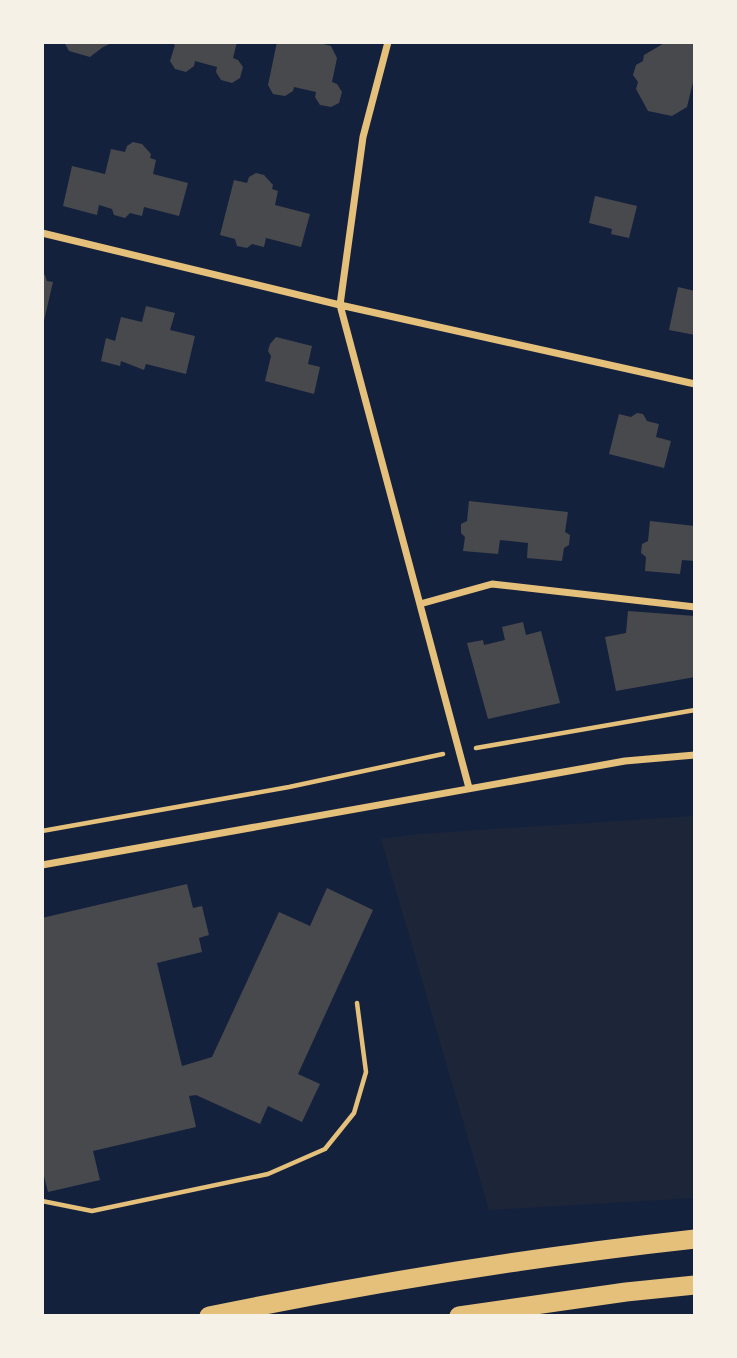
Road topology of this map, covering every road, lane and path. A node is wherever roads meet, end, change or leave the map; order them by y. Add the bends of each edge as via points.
1 (388, 42) edge
2 (42, 233) edge
3 (340, 305) junction
4 (695, 384) edge
5 (420, 604) junction
6 (695, 607) edge
7 (695, 710) edge
8 (460, 751) junction
9 (695, 755) edge
10 (469, 788) junction
11 (42, 831) edge
12 (42, 865) edge
13 (357, 1003) dead end
14 (42, 1200) edge
15 (695, 1239) edge
16 (695, 1284) edge
17 (209, 1316) edge
18 (458, 1316) edge

1 - 3 street via 363,137
2 - 3 street
3 - 4 street
3 - 5 street
5 - 6 street via 492,584
5 - 8 street
7 - 8 path
8 - 10 street
8 - 11 path
9 - 10 street via 625,761
10 - 12 street
13 - 14 path via 366,1072 354,1113 325,1149 268,1174 92,1211
15 - 17 highway via 469,1268
16 - 18 highway

